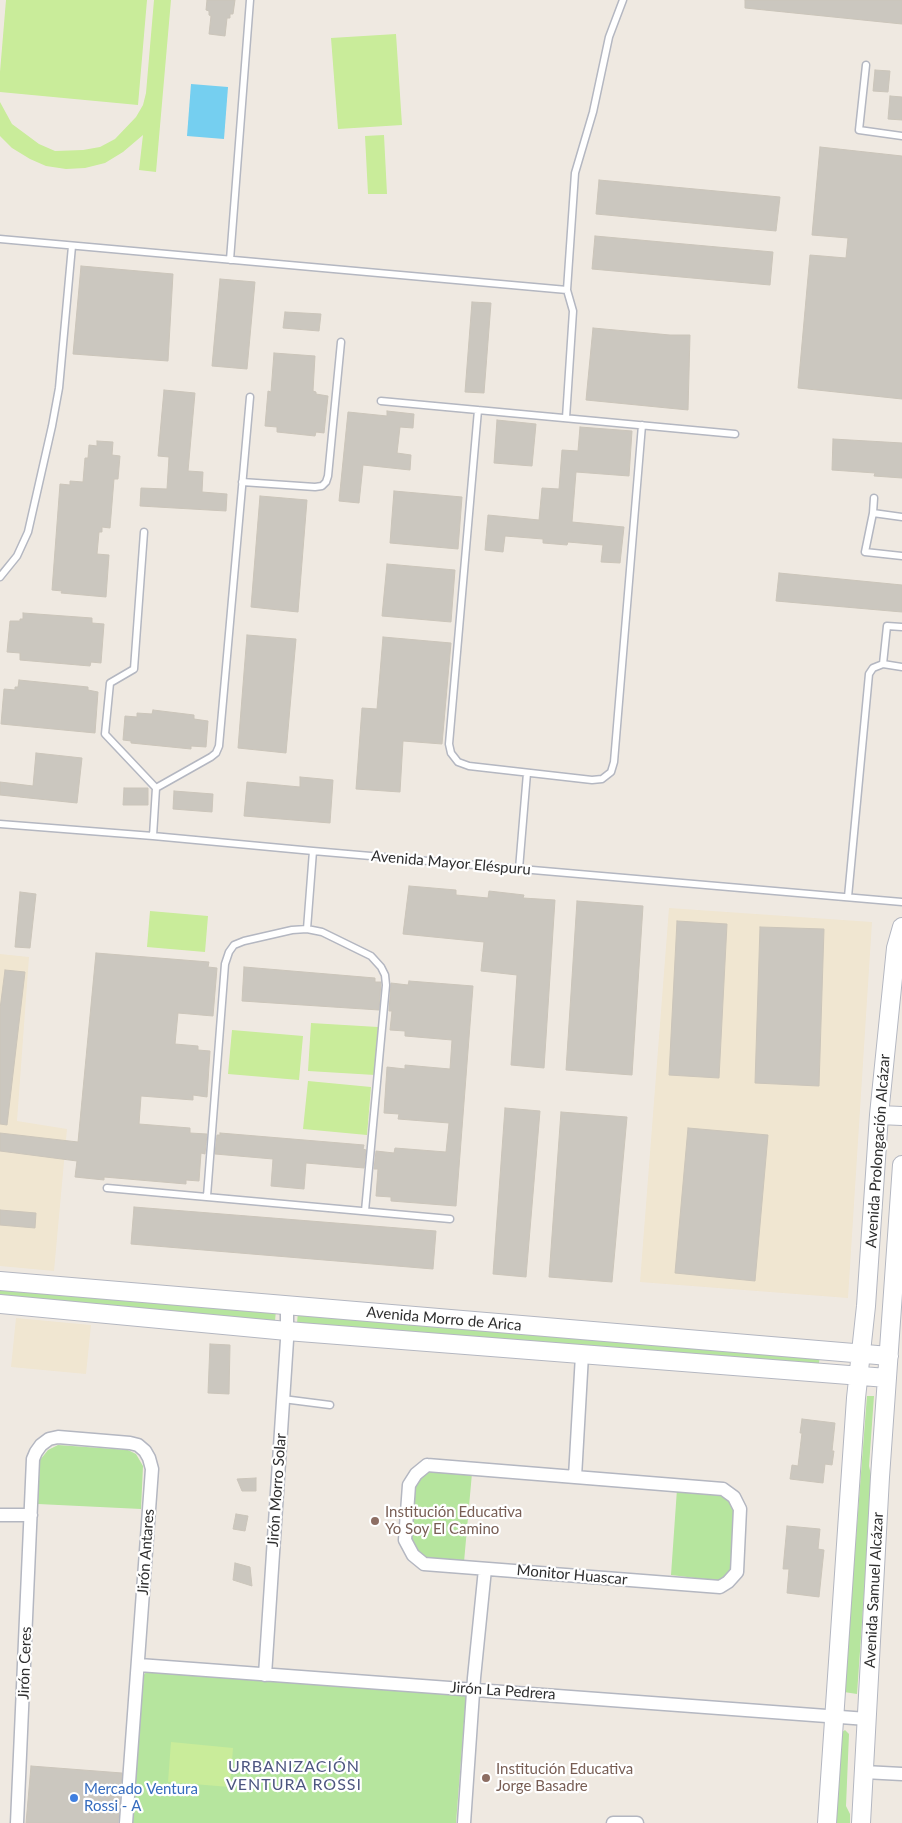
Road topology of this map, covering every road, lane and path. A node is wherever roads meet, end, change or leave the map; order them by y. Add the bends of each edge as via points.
1 (250, 0) edge
2 (623, 0) edge
3 (866, 65) dead end
4 (902, 136) edge
5 (0, 239) edge
6 (72, 246) junction
7 (230, 260) junction
8 (567, 290) junction
9 (341, 342) dead end
10 (250, 397) dead end
11 (381, 401) dead end
12 (478, 410) junction
13 (566, 418) junction
14 (642, 425) junction
15 (735, 434) dead end
16 (242, 482) junction
17 (874, 498) dead end
18 (873, 513) junction
19 (902, 517) edge
20 (144, 532) dead end
21 (902, 556) edge
22 (0, 577) edge
23 (902, 628) edge
24 (883, 664) junction
25 (902, 667) edge
26 (527, 773) junction
27 (156, 788) junction
28 (0, 824) edge
29 (153, 836) junction
30 (313, 851) junction
31 (519, 869) junction
32 (848, 897) junction
33 (902, 902) edge
34 (902, 927) edge
35 (307, 929) junction
36 (879, 1115) junction
37 (902, 1116) edge
38 (902, 1165) edge
39 (108, 1188) dead end
40 (207, 1196) junction
41 (365, 1211) junction
42 (450, 1219) dead end
43 (0, 1281) edge
44 (0, 1304) edge
45 (287, 1306) junction
46 (288, 1331) junction
47 (896, 1336) edge
48 (582, 1354) junction
49 (861, 1354) junction
50 (889, 1356) junction
51 (858, 1376) junction
52 (888, 1378) junction
53 (283, 1399) junction
54 (330, 1404) dead end
55 (575, 1477) junction
56 (31, 1509) junction
57 (0, 1515) edge
58 (484, 1569) junction
59 (138, 1665) junction
60 (265, 1675) junction
61 (473, 1689) junction
62 (834, 1717) junction
63 (867, 1719) junction
64 (864, 1772) junction
65 (902, 1774) edge
66 (17, 1823) edge
67 (126, 1823) edge
68 (464, 1823) edge
69 (613, 1823) edge
70 (637, 1823) edge
71 (826, 1823) edge
72 (861, 1823) edge

1 - 7 lane
2 - 8 lane via 609,37 593,112 575,172
3 - 4 lane via 859,130
5 - 6 lane
6 - 7 lane
6 - 22 lane via 59,388 52,426 24,545
7 - 8 lane
8 - 13 lane via 573,312
9 - 16 lane via 326,482 315,487
10 - 16 lane
11 - 12 lane
12 - 13 lane
12 - 26 lane via 449,744 458,762
13 - 14 lane
14 - 15 lane
14 - 26 lane via 611,772 602,779 592,780
16 - 27 lane via 219,746 211,757
17 - 18 lane
18 - 19 lane
18 - 21 lane via 865,552
20 - 27 lane via 134,668 110,683 105,734
23 - 24 lane via 887,626
24 - 25 lane
24 - 32 lane via 873,668 869,674
26 - 31 lane
27 - 29 lane
28 - 29 lane, Avenida Mayor Eléspuru
29 - 30 lane, Avenida Mayor Eléspuru
30 - 31 lane, Avenida Mayor Eléspuru
30 - 35 lane
31 - 32 lane, Avenida Mayor Eléspuru
32 - 33 lane, Avenida Mayor Eléspuru
34 - 36 main road, Avenida Prolongación Alcázar via 896,948
35 - 40 lane via 244,941 234,945 229,952 225,964
35 - 41 lane via 322,932 370,956 382,967 385,975
36 - 37 main road
36 - 49 main road, Avenida Prolongación Alcázar
38 - 47 main road, Avenida Prolongación Alcázar
39 - 40 lane
40 - 41 lane
41 - 42 lane
43 - 45 main road, Avenida Morro de Arica
44 - 46 main road, Avenida Morro de Arica
45 - 46 street, Jirón Morro Solar
45 - 49 main road, Avenida Morro de Arica
46 - 48 main road, Avenida Morro de Arica
46 - 53 street, Jirón Morro Solar
47 - 50 main road, Avenida Prolongación Alcázar
48 - 51 main road, Avenida Morro de Arica
48 - 55 street
49 - 50 main road, Avenida Morro de Arica
49 - 51 main road, Avenida Prolongación Alcázar
50 - 52 main road, Avenida Samuel Alcázar
51 - 52 main road, Avenida Morro de Arica
51 - 62 main road, Avenida Samuel Alcázar
52 - 63 main road, Avenida Samuel Alcázar
53 - 54 lane
53 - 60 street, Jirón Morro Solar
55 - 58 street, Monitor Huascar via 427,1465 416,1474 409,1485 405,1540 413,1554 424,1564
55 - 58 street, Monitor Huascar via 723,1489 734,1497 740,1509 736,1572 720,1587
56 - 57 street
56 - 59 street, Jirón Antares via 33,1459 41,1444 49,1439 130,1442 145,1450 152,1469
56 - 66 street, Jirón Ceres
58 - 61 street
59 - 60 street, Jirón La Pedrera
59 - 67 street, Jirón Antares
60 - 61 street, Jirón La Pedrera
61 - 62 street, Jirón La Pedrera
61 - 68 street
62 - 63 street, Jirón La Pedrera
62 - 71 main road, Avenida Samuel Alcázar
63 - 64 main road, Avenida Samuel Alcázar
64 - 65 street
64 - 72 main road, Avenida Samuel Alcázar
69 - 70 street

